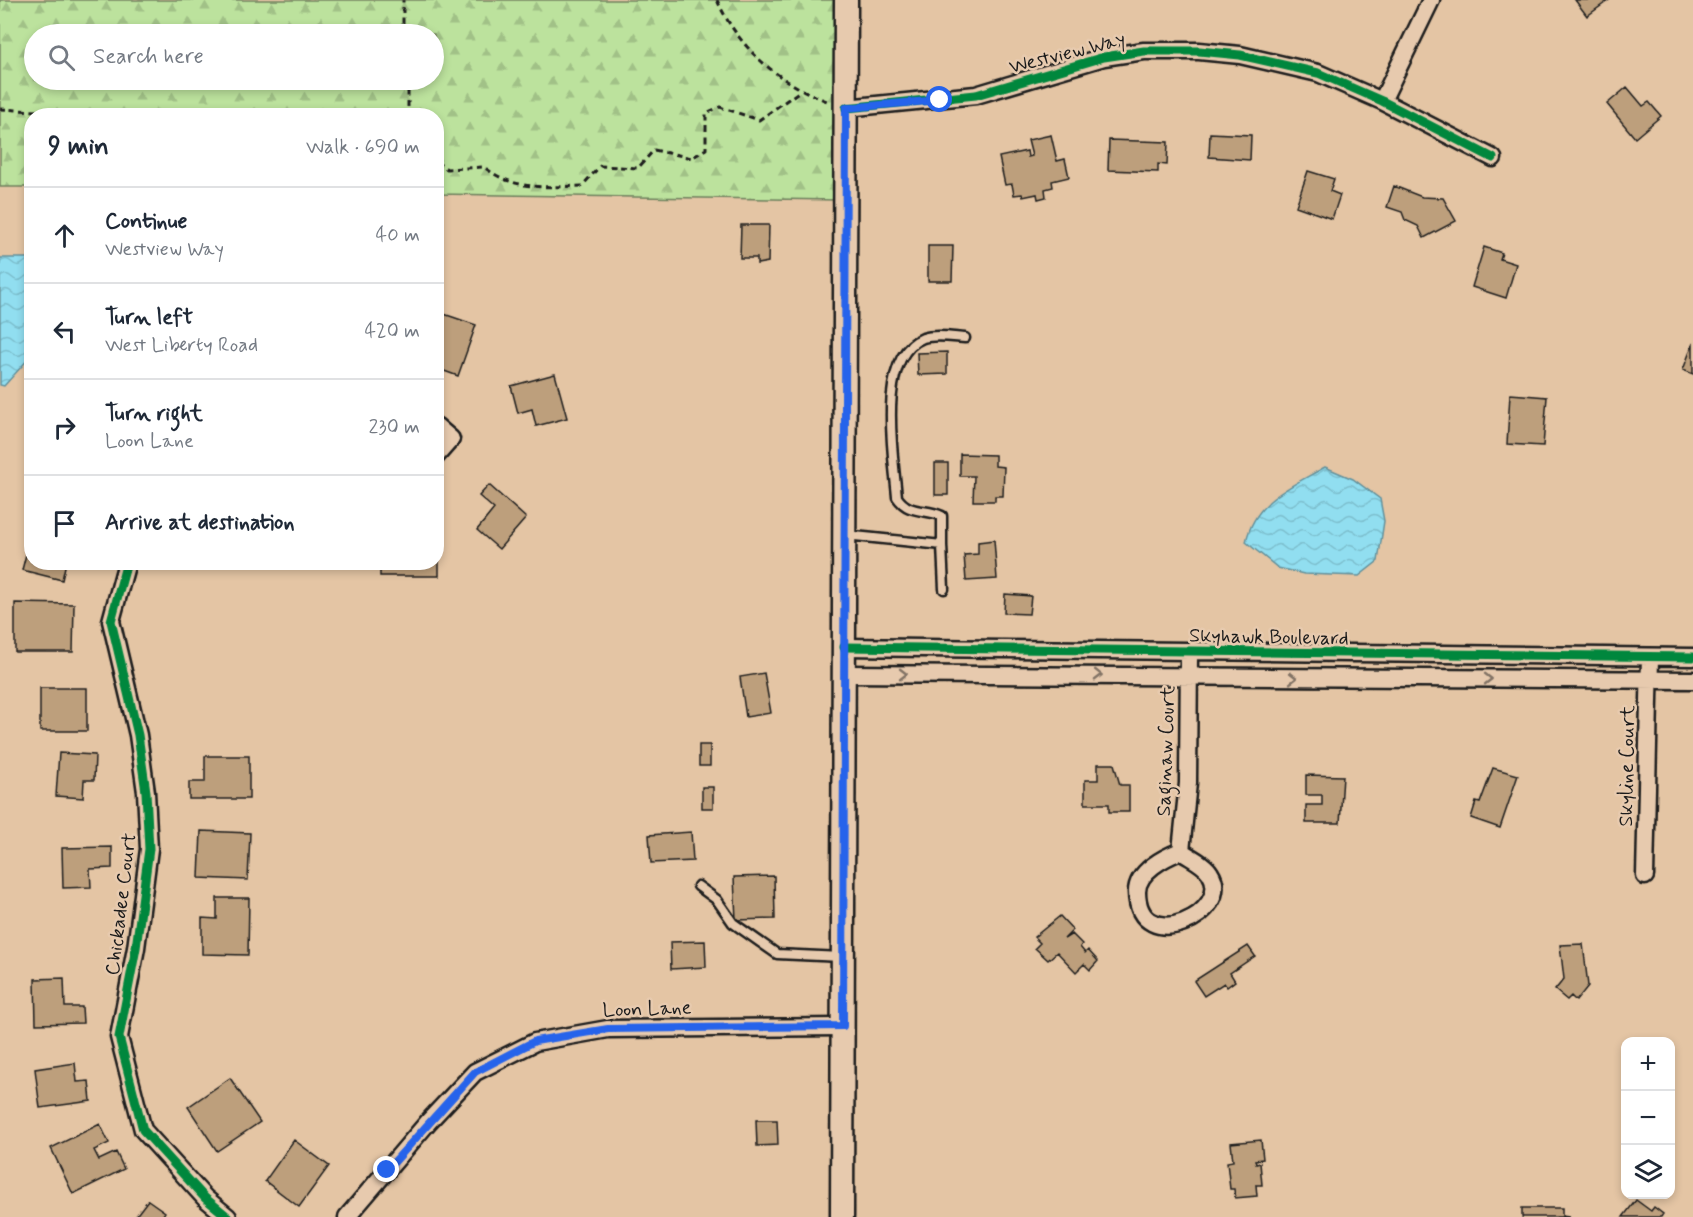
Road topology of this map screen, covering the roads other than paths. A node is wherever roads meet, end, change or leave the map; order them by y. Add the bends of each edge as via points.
1 (846, 0) edge
2 (1431, 0) edge
3 (1382, 101) junction
4 (846, 108) junction
5 (1493, 158) dead end
6 (965, 338) dead end
7 (444, 433) edge
8 (444, 447) edge
9 (844, 535) junction
10 (942, 545) junction
11 (125, 570) edge
12 (944, 590) dead end
13 (844, 647) junction
14 (1189, 653) junction
15 (1650, 657) junction
16 (1693, 657) edge
17 (844, 674) junction
18 (1188, 677) junction
19 (1693, 680) edge
20 (1648, 681) junction
21 (1181, 850) junction
22 (1645, 876) dead end
23 (698, 886) dead end
24 (843, 957) junction
25 (843, 1026) junction
26 (228, 1217) edge
27 (346, 1217) edge
28 (842, 1217) edge

1 - 4 main road
2 - 3 street
3 - 4 street, Westview Way via 1299,68 1240,55 1144,51 1104,57 976,95
3 - 5 street, Westview Way
4 - 9 main road
6 - 10 lane via 926,337 912,344 895,376 890,407 897,497 903,507 912,511 942,516
7 - 8 street via 451,439
9 - 10 lane
9 - 13 main road
10 - 12 lane
11 - 26 street, Chickadee Court via 111,621 138,735 149,849 119,1037 143,1130 205,1198
13 - 14 street, Skyhawk Boulevard
13 - 17 main road
14 - 15 street, Skyhawk Boulevard
14 - 18 street, Saginaw Court
15 - 16 street, Skyhawk Boulevard
15 - 20 street, Skyline Court
17 -> 18 street, Skyhawk Boulevard
17 - 24 main road
18 -> 20 street, Skyhawk Boulevard
18 - 21 street, Saginaw Court via 1188,783
19 - 20 street, Skyhawk Boulevard
20 - 22 street, Skyline Court
21 - 21 street via 1161,859 1137,888 1137,905 1159,925 1179,925 1195,919 1211,901 1214,885 1210,872
23 - 24 lane via 717,900 733,923 777,954
24 - 25 main road
25 - 27 street, Loon Lane via 608,1029 535,1041 475,1072
25 - 28 main road

